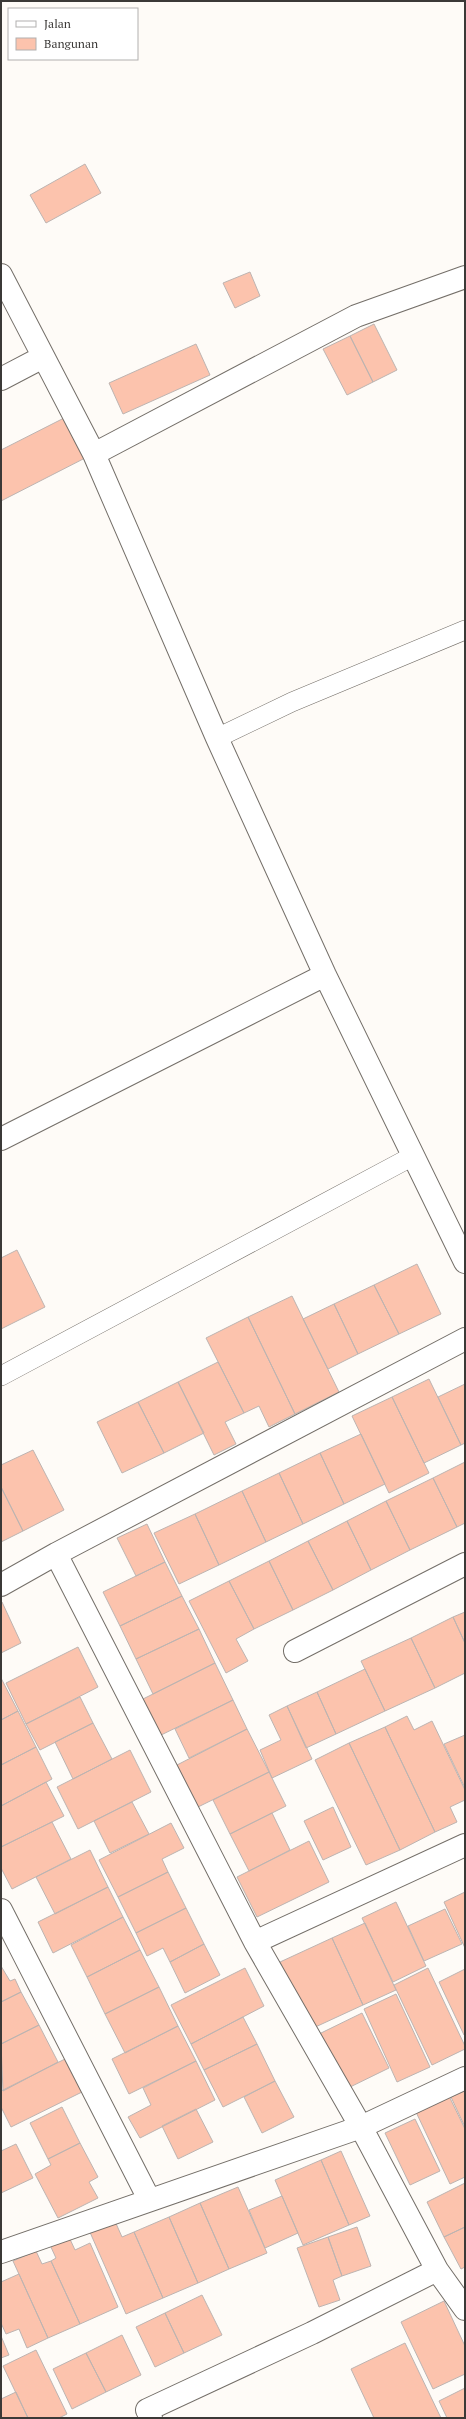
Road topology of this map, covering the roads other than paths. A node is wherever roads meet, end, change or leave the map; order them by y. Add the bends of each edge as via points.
1 (1, 275) edge
2 (465, 277) edge
3 (43, 357) junction
4 (1, 379) edge
5 (94, 454) junction
6 (465, 630) edge
7 (217, 738) junction
8 (325, 975) junction
9 (1, 1139) edge
10 (413, 1156) junction
11 (465, 1262) edge
12 (465, 1339) edge
13 (1, 1376) edge
14 (56, 1554) junction
15 (465, 1564) edge
16 (1, 1585) edge
17 (295, 1651) dead end
18 (465, 1845) edge
19 (1, 1910) edge
20 (255, 1942) junction
21 (465, 2078) edge
22 (361, 2127) junction
23 (149, 2199) junction
24 (1, 2252) edge
25 (437, 2270) junction
26 (465, 2309) edge
27 (144, 2416) edge

1 - 3 street
2 - 5 street via 356,316
3 - 4 street
3 - 5 street
5 - 7 street
6 - 7 lane via 292,702
7 - 8 street
8 - 9 street
8 - 10 street
10 - 11 street
10 - 13 lane
12 - 14 street
14 - 16 street
14 - 20 street
15 - 17 street
18 - 20 street
19 - 23 street
20 - 22 street
21 - 22 street
22 - 23 street
22 - 25 street
23 - 24 street
25 - 26 street
25 - 27 street

